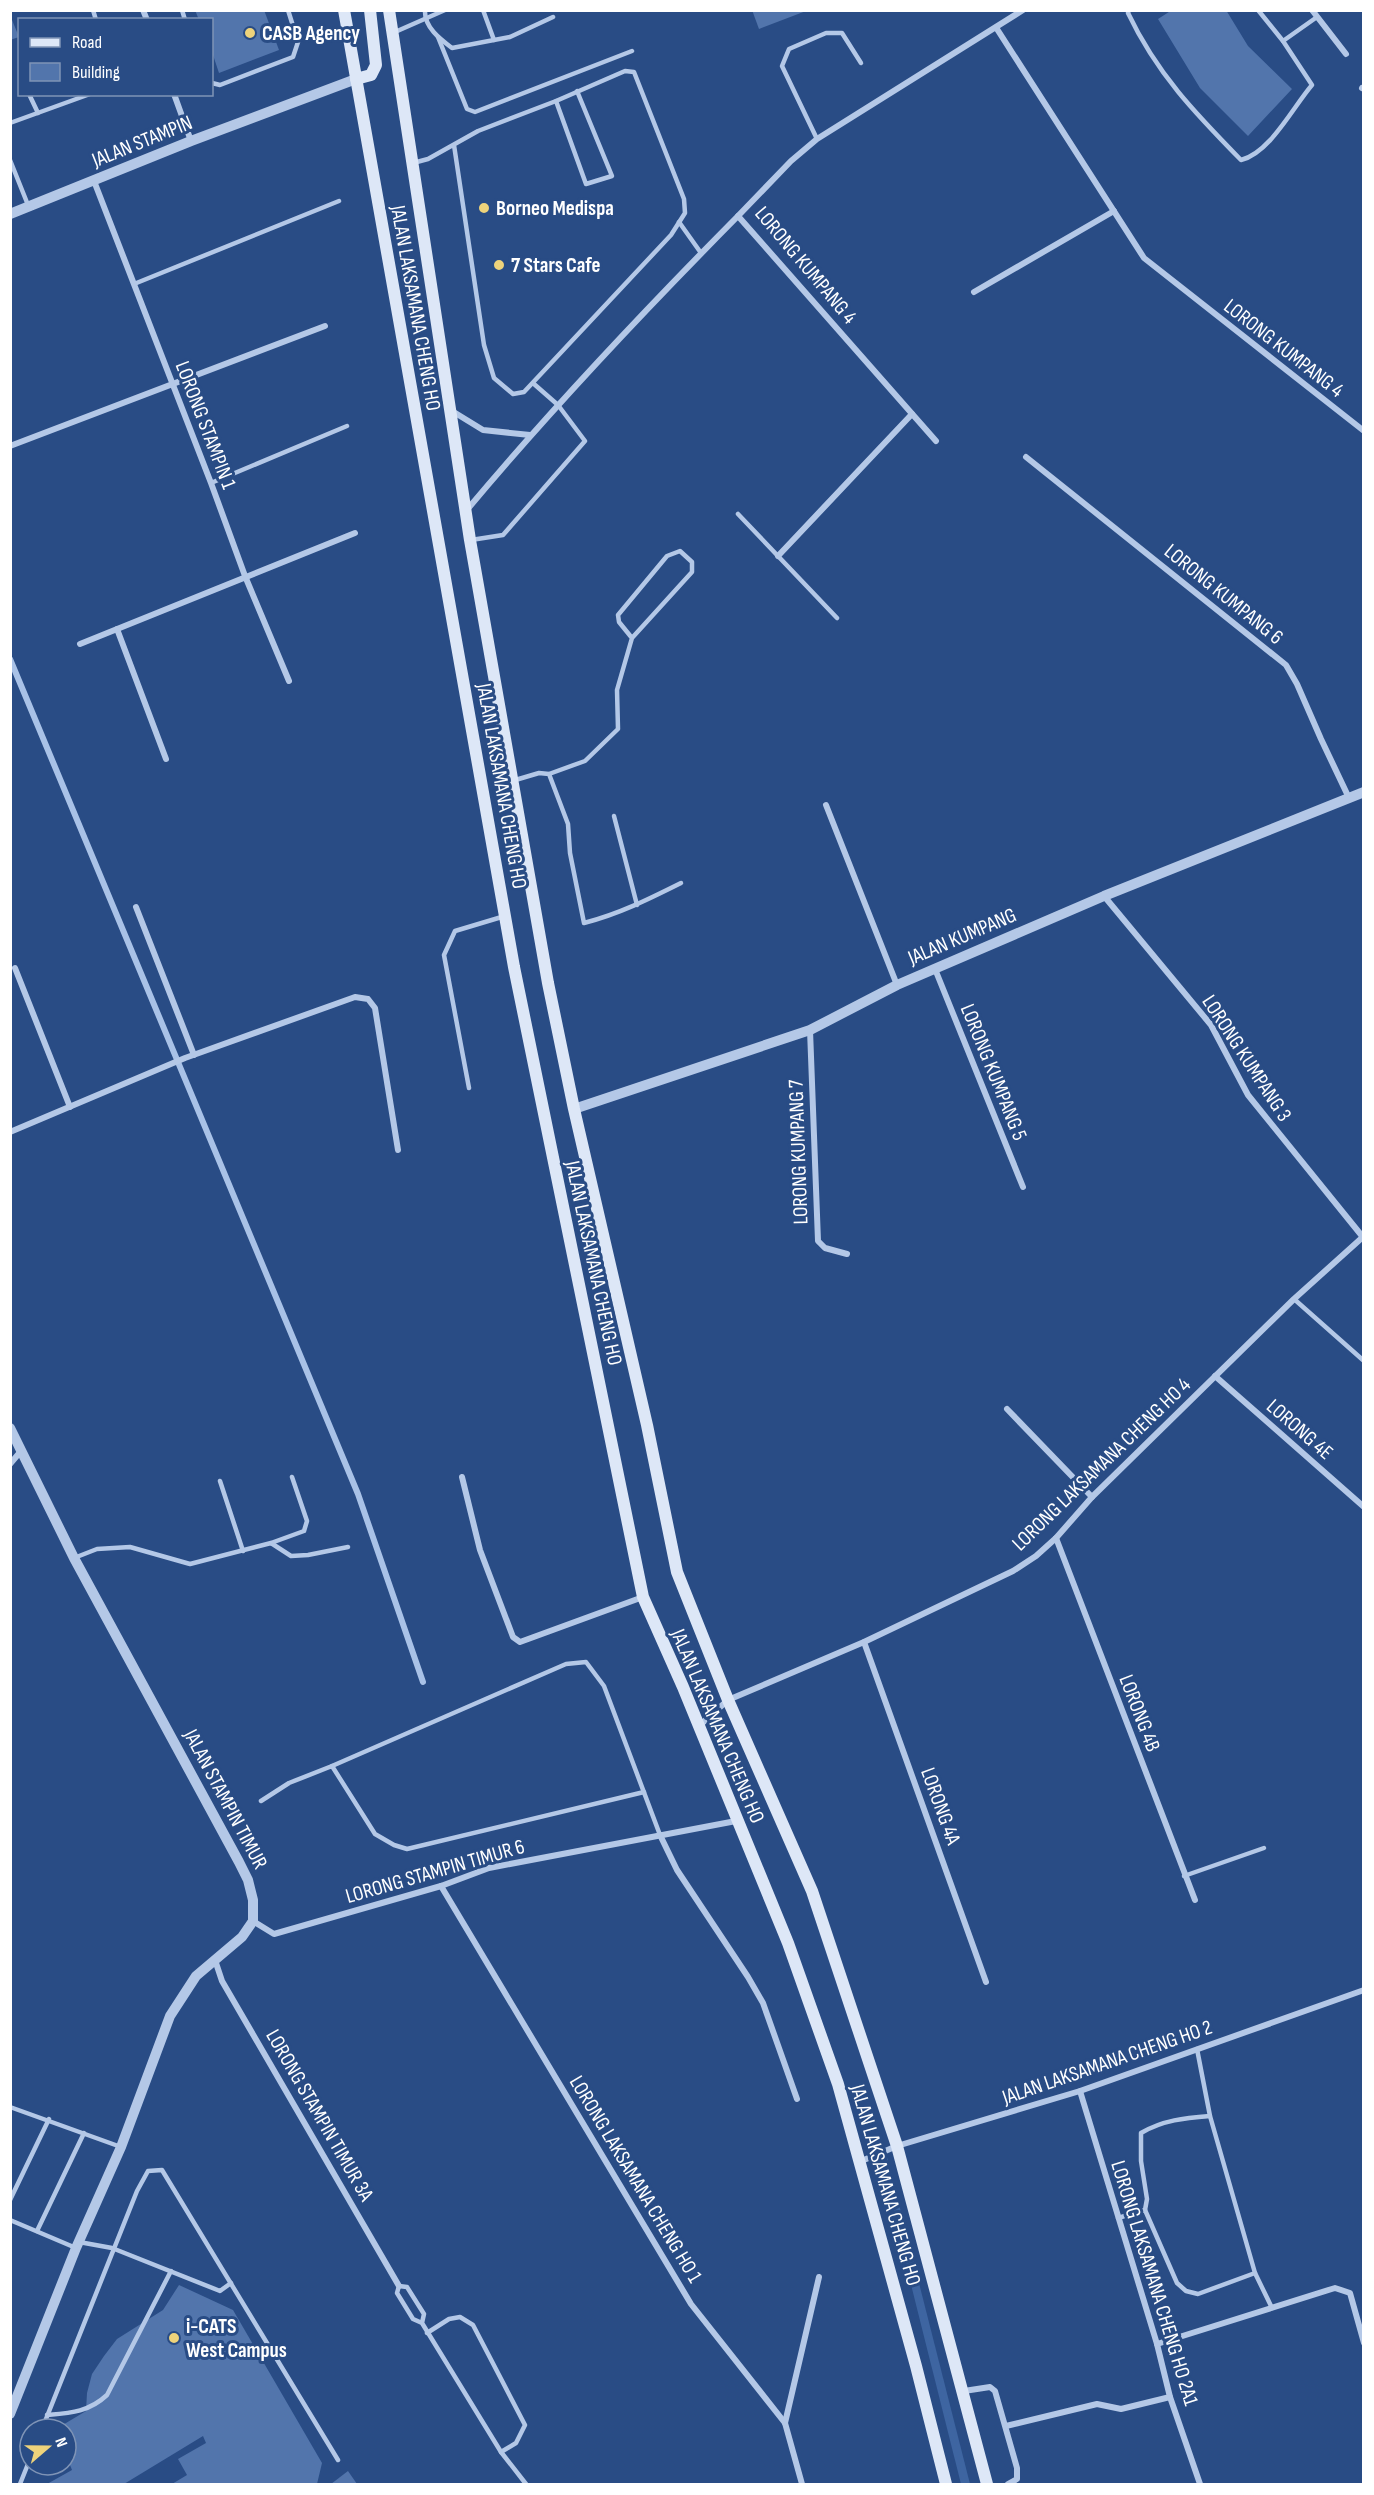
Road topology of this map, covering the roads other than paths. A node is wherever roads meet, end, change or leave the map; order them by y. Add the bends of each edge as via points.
1 (288, 10) edge
2 (344, 10) edge
3 (370, 10) edge
4 (389, 10) edge
5 (425, 10) edge
6 (445, 10) edge
7 (483, 10) edge
8 (1023, 10) edge
9 (1129, 10) edge
10 (1258, 10) edge
11 (1312, 10) edge
12 (1014, 13) edge
13 (553, 17) dead end
14 (1317, 17) junction
15 (424, 19) junction
16 (997, 29) junction
17 (393, 33) junction
18 (438, 37) junction
19 (494, 40) junction
20 (1283, 41) junction
21 (633, 51) dead end
22 (1346, 54) dead end
23 (861, 63) dead end
24 (356, 80) junction
25 (213, 83) edge
26 (577, 91) junction
27 (30, 96) edge
28 (85, 96) edge
29 (175, 96) edge
30 (556, 101) junction
31 (38, 114) junction
32 (10, 123) edge
33 (817, 139) junction
34 (191, 141) junction
35 (454, 144) junction
36 (10, 160) edge
37 (411, 164) junction
38 (94, 181) junction
39 (339, 201) dead end
40 (29, 207) junction
41 (1114, 211) junction
42 (10, 214) edge
43 (738, 216) junction
44 (679, 222) junction
45 (701, 253) junction
46 (134, 284) junction
47 (974, 291) dead end
48 (326, 326) dead end
49 (534, 384) junction
50 (174, 385) junction
51 (558, 405) junction
52 (451, 411) junction
53 (912, 414) junction
54 (347, 426) dead end
55 (1364, 430) edge
56 (530, 435) junction
57 (936, 441) dead end
58 (10, 446) edge
59 (1026, 458) dead end
60 (211, 483) junction
61 (466, 512) junction
62 (738, 514) dead end
63 (354, 533) dead end
64 (470, 540) junction
65 (778, 556) junction
66 (245, 576) junction
67 (837, 618) dead end
68 (117, 629) junction
69 (632, 638) junction
70 (80, 644) dead end
71 (289, 681) dead end
72 (166, 759) dead end
73 (549, 774) junction
74 (512, 781) junction
75 (1364, 792) edge
76 (1349, 798) junction
77 (826, 806) dead end
78 (614, 816) dead end
79 (681, 883) dead end
80 (1104, 896) junction
81 (638, 905) junction
82 (136, 906) dead end
83 (505, 916) junction
84 (15, 968) dead end
85 (935, 969) junction
86 (897, 985) junction
87 (810, 1030) junction
88 (194, 1054) junction
89 (470, 1088) dead end
90 (70, 1107) junction
91 (574, 1109) junction
92 (10, 1132) edge
93 (398, 1150) dead end
94 (1023, 1187) dead end
95 (1363, 1236) edge
96 (847, 1254) dead end
97 (1294, 1299) junction
98 (1364, 1361) edge
99 (1215, 1376) junction
100 (1007, 1409) dead end
101 (10, 1428) edge
102 (21, 1450) junction
103 (10, 1464) edge
104 (292, 1477) dead end
105 (462, 1477) dead end
106 (220, 1481) dead end
107 (1092, 1497) junction
108 (1364, 1507) edge
109 (1056, 1538) junction
110 (271, 1543) junction
111 (348, 1547) dead end
112 (243, 1551) junction
113 (74, 1558) junction
114 (643, 1597) junction
115 (864, 1642) junction
116 (728, 1700) junction
117 (699, 1726) junction
118 (332, 1766) junction
119 (644, 1792) junction
120 (261, 1801) dead end
121 (736, 1821) junction
122 (660, 1835) junction
123 (1264, 1848) dead end
124 (1184, 1876) junction
125 (441, 1886) junction
126 (1195, 1900) dead end
127 (253, 1921) junction
128 (215, 1960) junction
129 (986, 1982) dead end
130 (1364, 1990) edge
131 (1197, 2049) junction
132 (1080, 2091) junction
133 (797, 2099) dead end
134 (10, 2107) edge
135 (1210, 2116) junction
136 (49, 2119) junction
137 (84, 2133) junction
138 (897, 2146) junction
139 (121, 2147) junction
140 (859, 2162) junction
141 (10, 2200) edge
142 (1146, 2210) junction
143 (1118, 2218) junction
144 (10, 2220) edge
145 (37, 2231) junction
146 (78, 2245) junction
147 (112, 2248) junction
148 (171, 2271) junction
149 (1255, 2273) junction
150 (819, 2277) dead end
151 (231, 2283) junction
152 (399, 2286) junction
153 (1272, 2308) junction
154 (422, 2324) junction
155 (427, 2333) junction
156 (1364, 2343) edge
157 (1156, 2344) junction
158 (964, 2391) junction
159 (1170, 2397) junction
160 (10, 2414) edge
161 (47, 2415) joint
162 (784, 2423) junction
163 (1006, 2426) junction
164 (501, 2452) junction
165 (338, 2460) dead end
166 (524, 2483) edge
167 (802, 2484) edge
168 (946, 2484) edge
169 (987, 2484) edge
170 (1008, 2484) edge
171 (1200, 2484) edge

1 - 25 lane via 298,42 293,57 220,85
2 - 24 main road, JALAN LAKSAMANA CHENG HO
3 - 24 main road via 376,65 371,75
4 - 17 main road, JALAN LAKSAMANA CHENG HO
5 - 15 lane
6 - 15 lane
7 - 19 lane
8 - 12 street, LORONG KUMPANG 4
9 - 20 lane via 1141,41 1184,102 1241,160 1251,158 1265,146 1312,85
10 - 20 lane
11 - 14 street
12 - 16 street, LORONG KUMPANG 4
13 - 19 lane via 510,37
14 - 20 lane
14 - 22 street
15 - 17 lane
15 - 18 lane
16 - 33 street, LORONG KUMPANG 4
16 - 41 street, LORONG KUMPANG 4
17 - 37 main road, JALAN LAKSAMANA CHENG HO
18 - 19 lane via 453,48
18 - 21 lane via 467,109 475,112
23 - 33 lane via 842,33 826,33 789,49 782,66
24 - 34 street, JALAN STAMPIN
24 - 83 main road, JALAN LAKSAMANA CHENG HO
26 - 30 lane
26 - 30 lane via 612,176 586,184
26 - 44 lane via 625,70 634,72 684,199 685,213
27 - 31 lane
28 - 31 lane
29 - 34 street
30 - 35 lane
31 - 32 lane
33 - 43 street, LORONG KUMPANG 4
34 - 38 street, JALAN STAMPIN
35 - 37 lane
35 - 49 lane via 484,345 494,378 513,394
36 - 40 lane
37 - 52 main road, JALAN LAKSAMANA CHENG HO
38 - 40 street, JALAN STAMPIN
38 - 46 street, LORONG STAMPIN 1
39 - 46 lane
40 - 42 street, JALAN STAMPIN
41 - 47 street
41 - 55 street, LORONG KUMPANG 4 via 1156,270
43 - 45 street
43 - 53 street, LORONG KUMPANG 4
44 - 45 lane
44 - 49 lane
45 - 51 street
46 - 50 street, LORONG STAMPIN 1
48 - 50 street
49 - 51 lane
50 - 58 street
50 - 60 street, LORONG STAMPIN 1
51 - 56 street
51 - 64 lane via 585,441 503,535
52 - 56 street via 483,430
52 - 61 main road, JALAN LAKSAMANA CHENG HO
53 - 57 street, LORONG KUMPANG 4
53 - 65 street
54 - 60 lane
56 - 61 street
59 - 76 street, LORONG KUMPANG 6 via 1286,664
60 - 66 street, LORONG STAMPIN 1
61 - 64 main road, JALAN LAKSAMANA CHENG HO
62 - 65 lane
63 - 66 street
64 - 74 main road, JALAN LAKSAMANA CHENG HO
65 - 67 lane
66 - 68 street
66 - 71 street, LORONG STAMPIN 1
68 - 70 street
68 - 72 street
69 - 69 lane via 692,572 692,562 680,551 667,556 618,615
69 - 73 lane via 617,690 618,729 585,761
73 - 74 lane
73 - 81 lane via 568,824 584,923
74 - 91 main road, JALAN LAKSAMANA CHENG HO
75 - 76 street, JALAN KUMPANG
76 - 80 street, JALAN KUMPANG
77 - 86 street
78 - 81 lane
79 - 81 lane
80 - 85 street, JALAN KUMPANG
80 - 95 street, LORONG KUMPANG 3 via 1211,1025 1248,1095
82 - 88 street
83 - 89 lane via 455,932 444,955
83 - 114 main road, JALAN LAKSAMANA CHENG HO
84 - 90 street
85 - 86 street, JALAN KUMPANG
85 - 94 street, LORONG KUMPANG 5
86 - 87 street, JALAN KUMPANG
87 - 91 street, JALAN KUMPANG
87 - 96 street, LORONG KUMPANG 7 via 818,1241 825,1248
88 - 90 street
88 - 93 street via 356,997 368,999 375,1008
90 - 92 street
91 - 116 main road, JALAN LAKSAMANA CHENG HO via 677,1572
95 - 97 street, LORONG LAKSAMANA CHENG HO 4
97 - 98 lane
97 - 99 street, LORONG LAKSAMANA CHENG HO 4
99 - 107 street, LORONG LAKSAMANA CHENG HO 4
99 - 108 street, LORONG 4E
100 - 107 street
101 - 102 street, JALAN STAMPIN TIMUR
102 - 103 street
102 - 113 street, JALAN STAMPIN TIMUR
104 - 110 lane via 308,1521 304,1531
105 - 114 street via 480,1550 513,1637 520,1642
106 - 112 lane
107 - 109 street, LORONG LAKSAMANA CHENG HO 4
109 - 115 street, LORONG LAKSAMANA CHENG HO 4 via 1013,1571
109 - 124 street, LORONG 4B
110 - 111 lane via 291,1556
110 - 112 lane
112 - 113 lane via 190,1564 130,1547 97,1549
113 - 127 street, JALAN STAMPIN TIMUR via 248,1880
114 - 117 main road, JALAN LAKSAMANA CHENG HO
115 - 116 street, LORONG LAKSAMANA CHENG HO 4
115 - 129 street, LORONG 4A
116 - 117 street, LORONG LAKSAMANA CHENG HO 4
116 - 138 main road, JALAN LAKSAMANA CHENG HO via 812,1891
117 - 121 main road, JALAN LAKSAMANA CHENG HO
118 - 119 lane via 375,1834 406,1849
118 - 119 lane via 566,1665 586,1662 604,1686
118 - 120 lane via 289,1783
119 - 122 lane
121 - 122 street, LORONG STAMPIN TIMUR 6
121 - 140 main road, JALAN LAKSAMANA CHENG HO via 789,1943 838,2084
122 - 125 street, LORONG STAMPIN TIMUR 6 via 489,1868
122 - 133 street via 677,1870 763,2003
123 - 124 lane
124 - 126 street, LORONG 4B
125 - 127 street, LORONG STAMPIN TIMUR 6 via 274,1934
125 - 162 street, LORONG LAKSAMANA CHENG HO 1 via 691,2304
127 - 128 street via 242,1937
128 - 139 street via 196,1976 170,2016
128 - 152 street, LORONG STAMPIN TIMUR 3A via 222,1981
130 - 131 street, JALAN LAKSAMANA CHENG HO 2
131 - 132 street, JALAN LAKSAMANA CHENG HO 2
131 - 135 lane
132 - 138 street, JALAN LAKSAMANA CHENG HO 2
132 - 143 street, LORONG LAKSAMANA CHENG HO 2A1
134 - 136 lane
135 - 142 lane via 1156,2124 1141,2133
135 - 149 lane
136 - 137 lane
136 - 141 lane
137 - 139 lane
137 - 145 lane
138 - 140 street, JALAN LAKSAMANA CHENG HO 2
138 - 158 main road, JALAN LAKSAMANA CHENG HO
139 - 146 street
140 - 168 main road, JALAN LAKSAMANA CHENG HO
142 - 143 lane
142 - 149 lane via 1178,2283 1186,2291 1198,2294
143 - 157 street, LORONG LAKSAMANA CHENG HO 2A1
144 - 145 lane
145 - 146 lane
146 - 147 lane
146 - 160 street
147 - 148 lane
147 - 151 lane via 148,2171 162,2170
147 - 161 lane
148 - 151 lane via 220,2291
148 - 161 lane via 107,2396 82,2411
149 - 153 lane
150 - 162 street
151 - 165 lane
152 - 154 lane via 397,2293 413,2319
152 - 154 lane via 407,2287 424,2314
153 - 156 street via 1335,2288 1350,2293
153 - 157 street
154 - 155 lane
155 - 164 lane
155 - 164 lane via 460,2317 473,2325 525,2425 516,2443
157 - 159 street, LORONG LAKSAMANA CHENG HO 2A1
158 - 163 street via 990,2387 995,2391
158 - 169 main road, JALAN LAKSAMANA CHENG HO
159 - 163 street via 1120,2409 1097,2404
159 - 171 street, LORONG LAKSAMANA CHENG HO 2A1
162 - 167 street, LORONG LAKSAMANA CHENG HO 1
163 - 170 street via 1017,2468 1017,2479
164 - 166 lane

